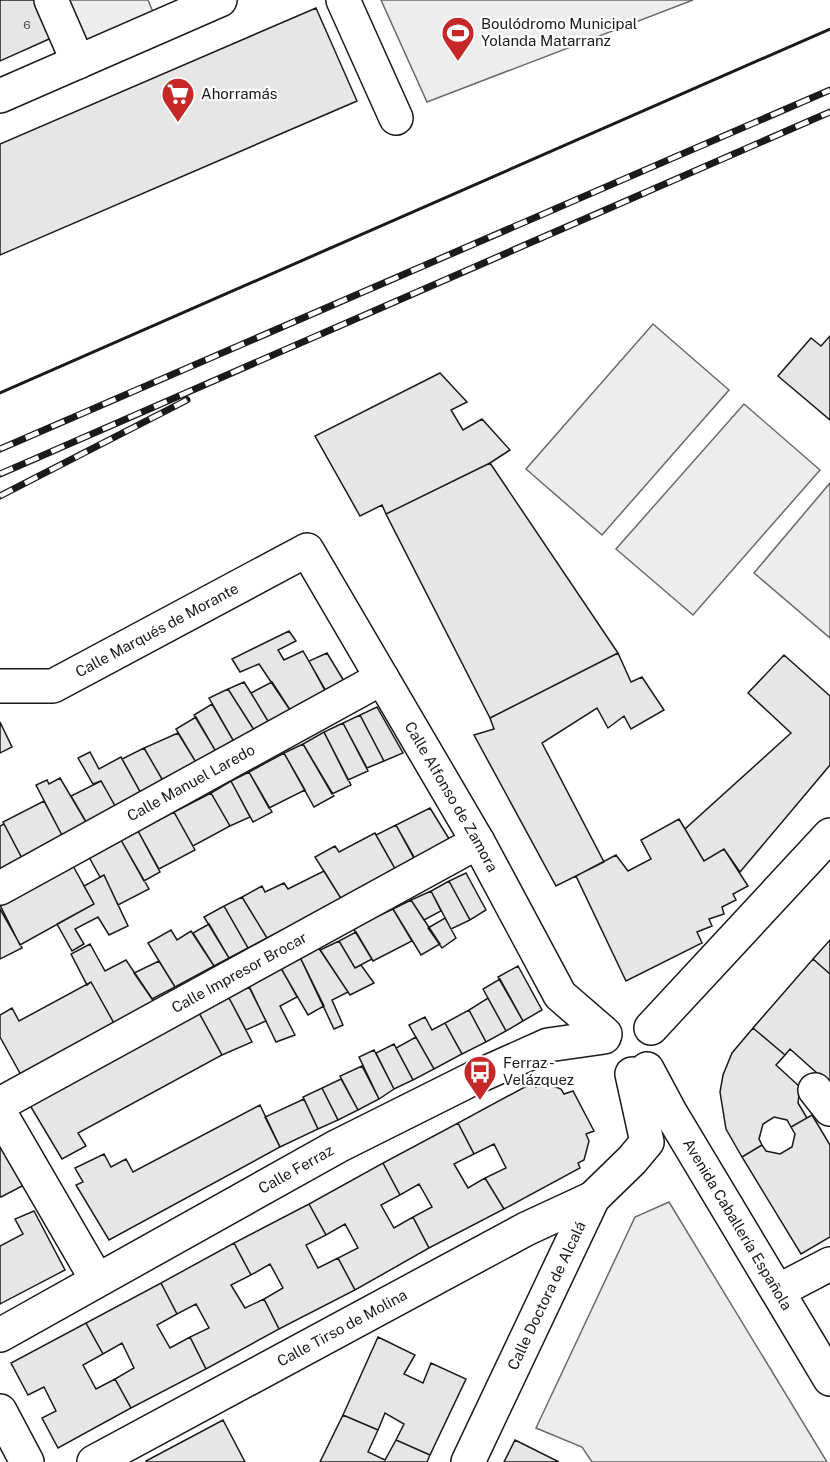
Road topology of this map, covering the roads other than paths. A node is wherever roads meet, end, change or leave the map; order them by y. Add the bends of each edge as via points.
1 (51, 0) edge
2 (220, 0) edge
3 (343, 0) edge
4 (153, 13) edge
5 (78, 62) junction
6 (0, 96) edge
7 (396, 118) dead end
8 (307, 550) joint
9 (382, 678) junction
10 (0, 686) edge
11 (830, 835) edge
12 (478, 842) junction
13 (0, 888) edge
14 (651, 1028) junction
15 (605, 1035) junction
16 (640, 1072) junction
17 (0, 1104) edge
18 (0, 1113) edge
19 (593, 1198) junction
20 (830, 1264) edge
21 (98, 1280) junction
22 (778, 1291) junction
23 (0, 1335) edge
24 (830, 1379) edge
25 (0, 1410) edge
26 (27, 1462) edge
27 (94, 1462) edge
28 (468, 1462) edge

1 - 5 street
2 - 4 street
3 - 7 street
4 - 5 street
5 - 6 street
8 - 9 street, Calle Alfonso de Zamora
8 - 10 street, Calle Marqués de Morante via 52,686
9 - 12 street, Calle Alfonso de Zamora
9 - 13 street, Calle Manuel Laredo
11 - 14 street
12 - 15 street, Calle Alfonso de Zamora via 560,995
12 - 17 street, Calle Impresor Brocar
14 - 15 street via 646,1022 631,1018 616,1022
14 - 16 street via 657,1035 658,1054
15 - 16 street via 603,1052 610,1066 617,1071
15 - 21 street, Calle Ferraz via 548,1045 471,1078 338,1146
16 - 19 street, Calle Doctora de Alcalá via 646,1142
16 - 22 street, Avenida Caballería Española via 670,1112
18 - 21 street
19 - 27 street, Calle Tirso de Molina via 516,1235
19 - 28 street, Calle Doctora de Alcalá
20 - 22 street
21 - 23 street, Calle Ferraz
22 - 24 street, Avenida Caballería Española
25 - 26 street

